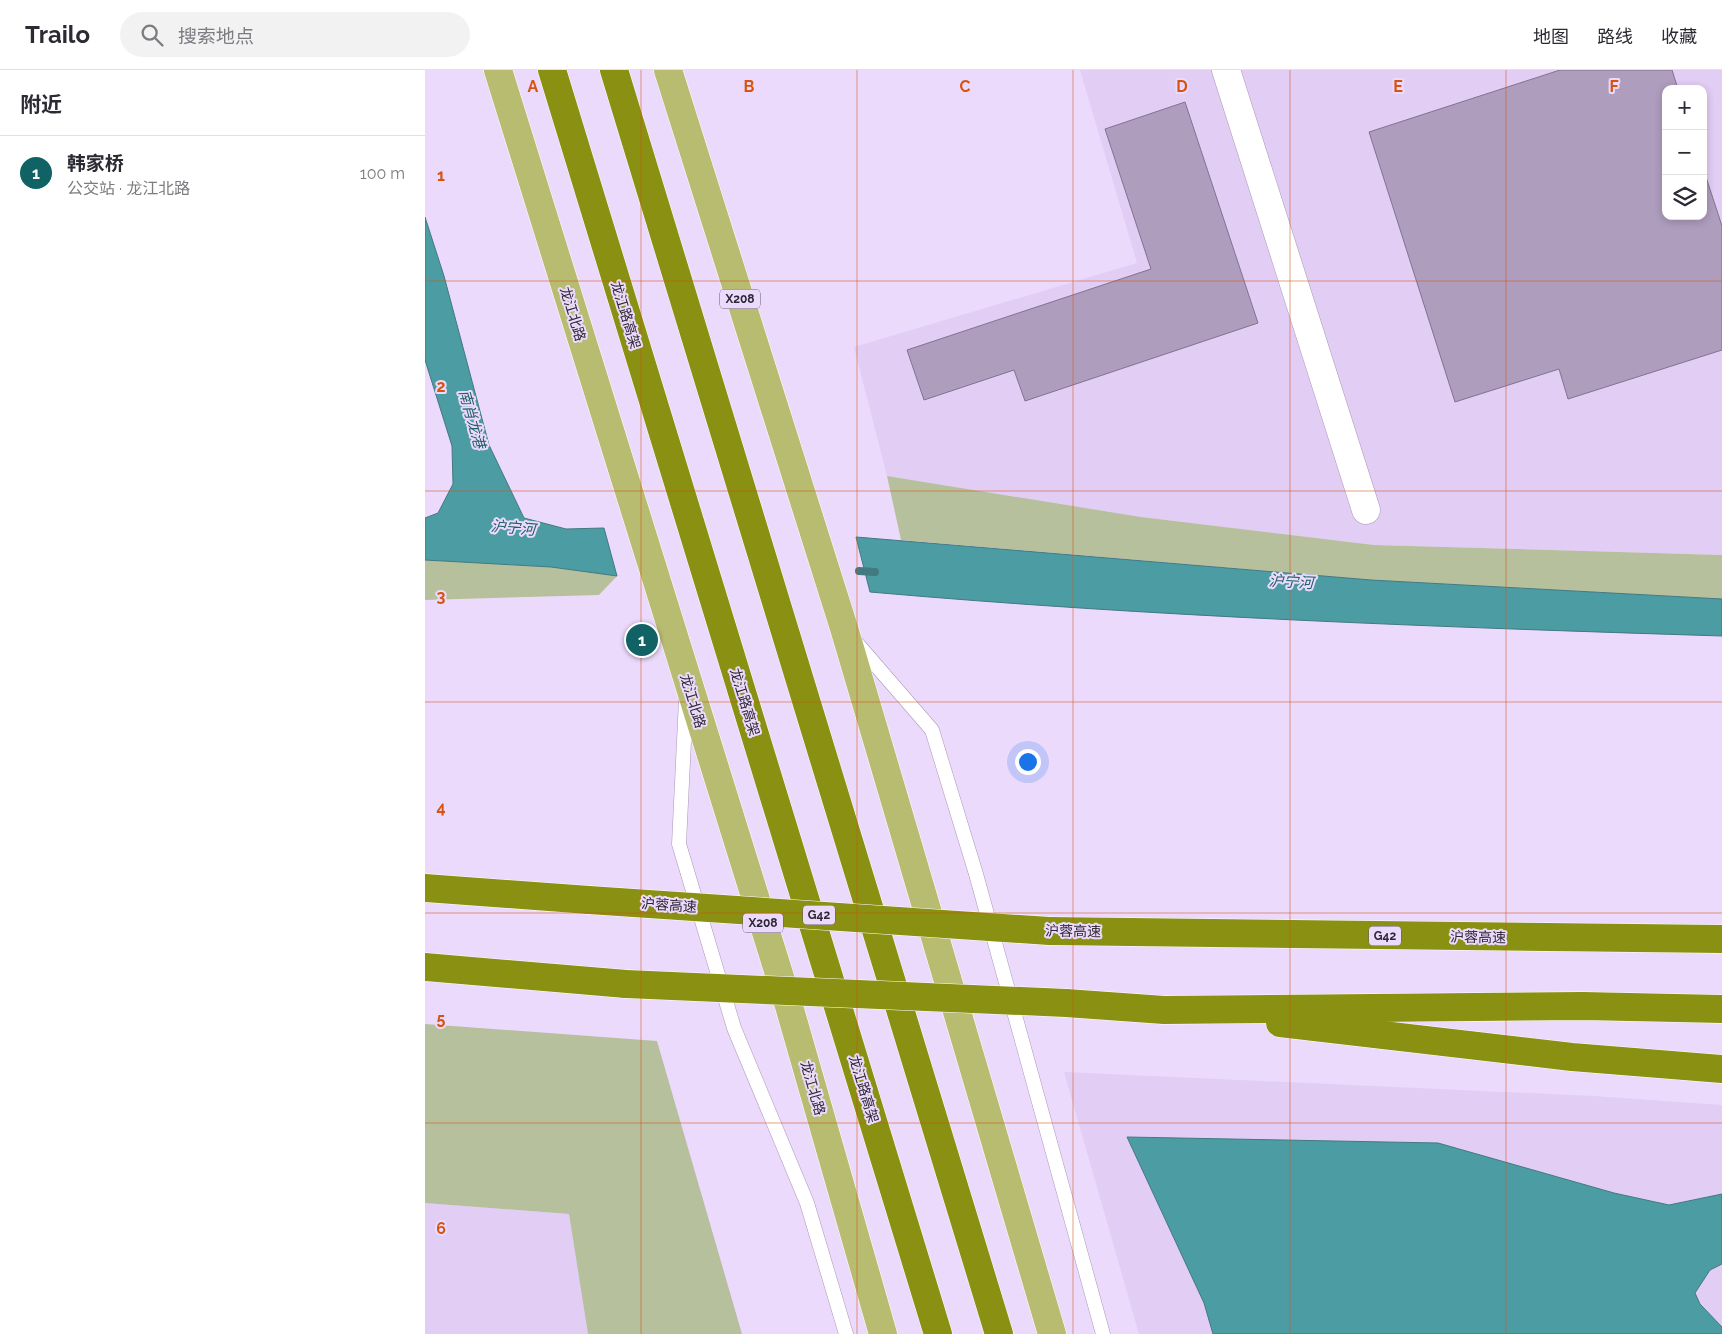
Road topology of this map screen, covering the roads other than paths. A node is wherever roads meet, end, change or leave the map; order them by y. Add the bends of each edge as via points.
1 (498, 70) edge
2 (552, 70) edge
3 (614, 70) edge
4 (668, 70) edge
5 (1226, 70) edge
6 (1366, 510) dead end
7 (843, 628) junction
8 (687, 682) junction
9 (425, 888) edge
10 (1722, 939) edge
11 (425, 967) edge
12 (1722, 1009) edge
13 (1164, 1010) junction
14 (1722, 1069) edge
15 (846, 1334) edge
16 (883, 1334) edge
17 (939, 1334) edge
18 (999, 1334) edge
19 (1052, 1334) edge
20 (1103, 1334) edge

1 - 8 main road, 龙江北路 / X208
2 - 17 highway, 龙江路高架
3 - 18 highway via 898,1012
4 - 7 main road, X208
5 - 6 street
7 - 19 main road, X208
7 - 20 lane via 932,730 976,874
8 - 15 lane via 679,844 734,1028 807,1203
8 - 16 main road, 龙江北路 / X208 via 789,1006
9 - 10 highway, 沪蓉高速 / G42, bridge via 1049,931
11 - 13 highway, bridge via 626,984
12 - 13 highway via 1583,1006
13 - 14 highway via 1572,1057

